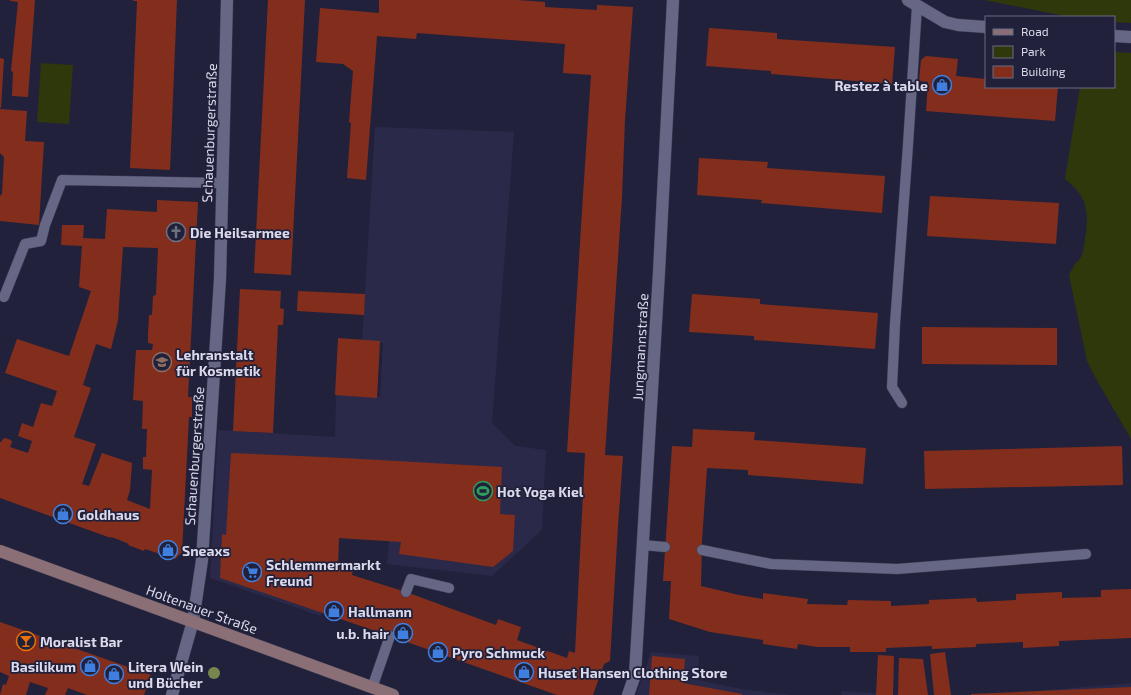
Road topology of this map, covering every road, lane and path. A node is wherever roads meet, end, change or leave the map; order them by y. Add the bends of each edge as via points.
1 (228, 0) edge
2 (673, 0) edge
3 (912, 3) edge
4 (985, 27) edge
5 (1115, 36) edge
6 (1131, 37) edge
7 (222, 183) junction
8 (4, 297) dead end
9 (902, 403) dead end
10 (643, 545) junction
11 (665, 547) dead end
12 (702, 550) dead end
13 (0, 551) edge
14 (1086, 554) dead end
15 (449, 588) dead end
16 (406, 592) dead end
17 (193, 622) junction
18 (390, 636) dead end
19 (372, 688) junction
20 (172, 695) edge
21 (393, 695) edge
22 (628, 695) edge

1 - 7 street, Schauenburgerstraße
2 - 10 street, Jungmannstraße
3 - 4 street via 946,22
3 - 9 lane via 908,145 892,387
5 - 6 street
7 - 8 lane via 62,180 41,241 25,244
7 - 17 street, Schauenburgerstraße via 219,286 202,552
10 - 11 lane
10 - 22 street, Jungmannstraße via 636,675
12 - 14 lane via 771,564 897,569
13 - 17 main road, Holtenauer Straße
15 - 16 lane via 411,579
17 - 19 main road, Holtenauer Straße
17 - 20 street, Schauenburgerstraße
18 - 19 lane
19 - 21 main road, Holtenauer Straße

